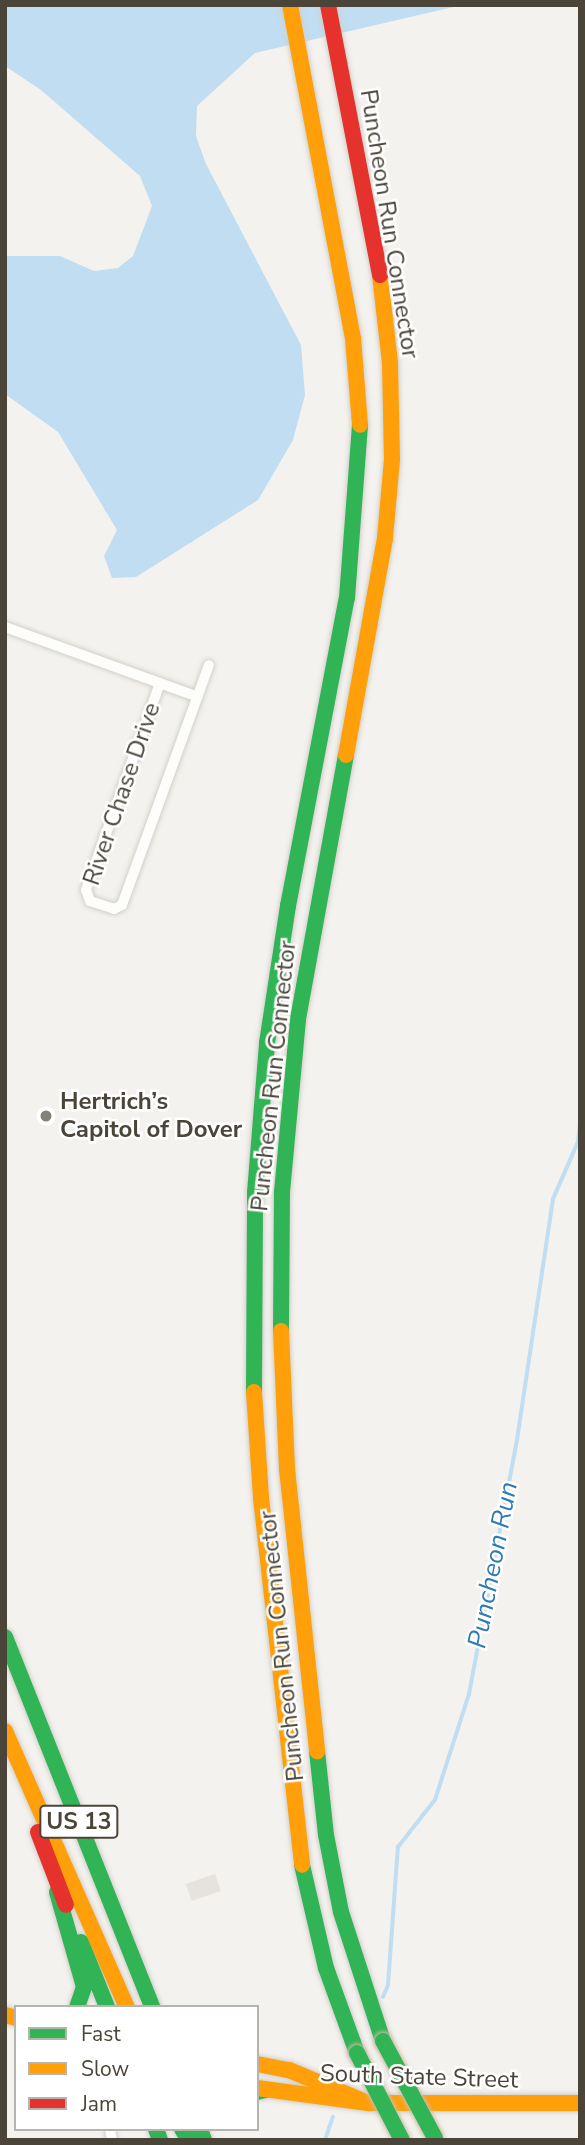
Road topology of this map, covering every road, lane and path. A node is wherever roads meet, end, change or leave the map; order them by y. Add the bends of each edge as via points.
1 (290, 5) edge
2 (328, 5) edge
3 (5, 626) edge
4 (209, 665) dead end
5 (160, 683) junction
6 (198, 697) junction
7 (5, 1637) edge
8 (5, 1731) edge
9 (5, 1742) edge
10 (50, 1864) junction
11 (141, 1979) junction
12 (78, 2005) edge
13 (106, 2005) edge
14 (126, 2005) edge
15 (151, 2005) edge
16 (158, 2005) edge
17 (259, 2064) edge
18 (260, 2090) edge
19 (368, 2103) junction
20 (580, 2103) edge
21 (436, 2139) edge
22 (402, 2140) edge

1 - 22 main road, Puncheon Run Connector, bridge via 353,338 360,471 347,598 288,906 267,1043 254,1193 253,1338 261,1498 298,1839 326,1968 357,2053
2 - 21 main road, Puncheon Run Connector, bridge via 387,324 392,459 383,550 298,1019 282,1192 280,1319 287,1469 326,1835 341,1912 383,2041
3 - 5 street, River Chase Drive
4 - 6 street, River Chase Drive
5 - 6 street, River Chase Drive
5 - 6 street, River Chase Drive via 86,890 90,901 114,909 122,905
7 - 11 main road, US 13
8 - 14 main road
9 - 10 main road, US 13
10 - 12 main road via 82,1973 84,1995
10 - 13 main road, US 13
11 - 15 main road, US 13
11 - 16 main road
17 - 19 main road via 289,2070
18 - 19 main road, South State Street
19 - 20 main road, South State Street

